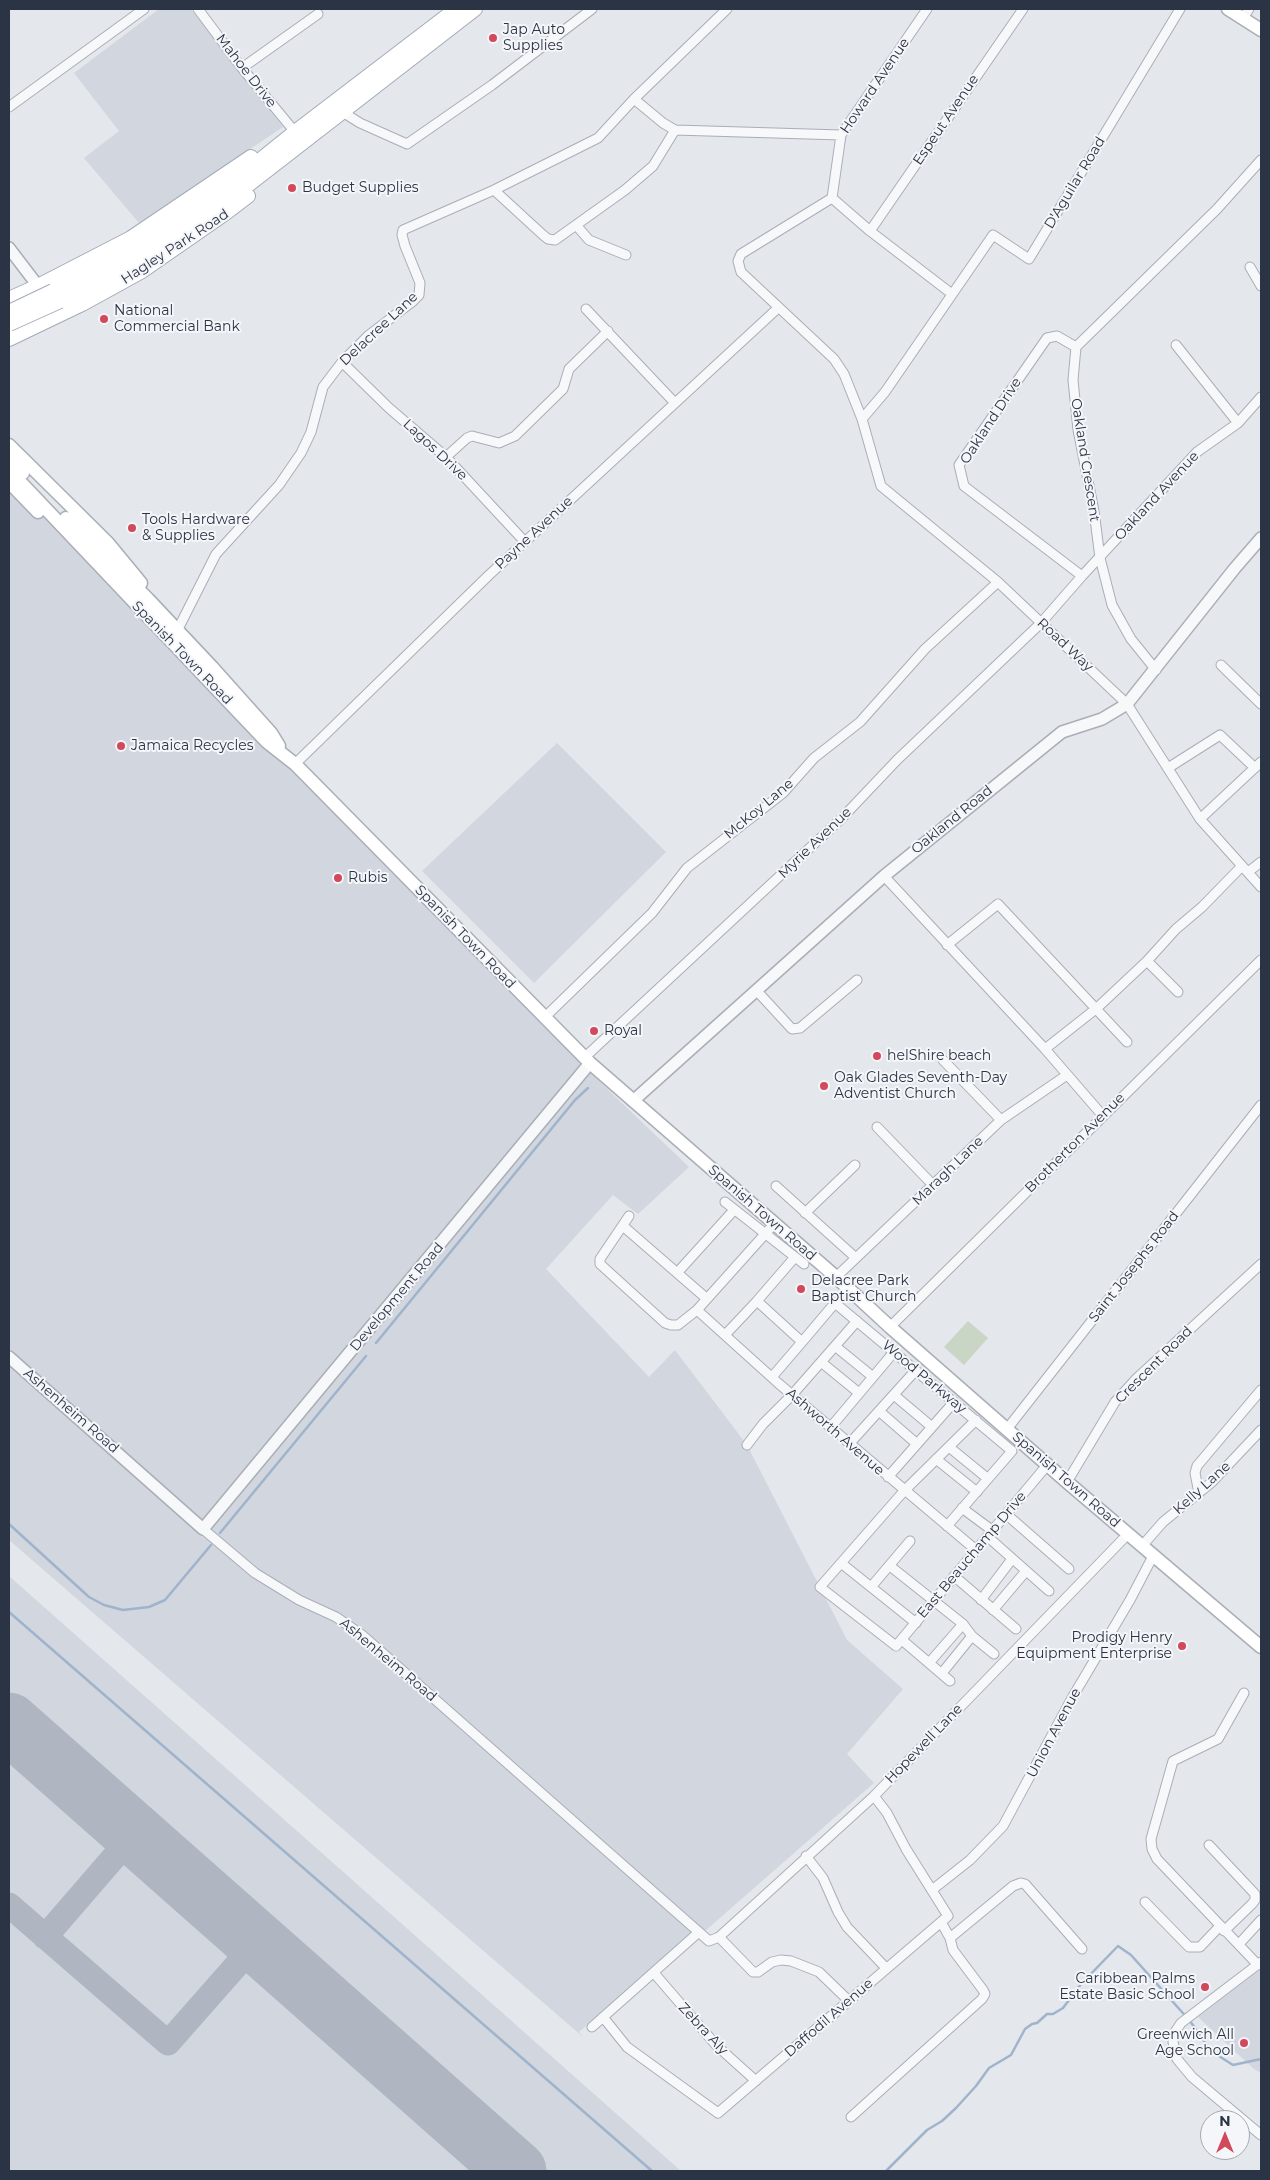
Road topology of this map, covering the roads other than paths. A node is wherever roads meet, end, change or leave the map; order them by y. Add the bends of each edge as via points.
1 (144, 9) edge
2 (198, 9) edge
3 (456, 9) edge
4 (475, 9) edge
5 (592, 9) edge
6 (727, 9) edge
7 (927, 9) edge
8 (1023, 9) edge
9 (1180, 9) edge
10 (1228, 9) edge
11 (1246, 13) edge
12 (318, 14) dead end
13 (1261, 30) edge
14 (242, 68) junction
15 (634, 99) junction
16 (9, 107) edge
17 (341, 112) junction
18 (322, 127) junction
19 (675, 130) junction
20 (292, 134) junction
21 (841, 135) junction
22 (1261, 160) edge
23 (494, 190) junction
24 (832, 198) junction
25 (576, 225) junction
26 (870, 231) junction
27 (9, 248) edge
28 (626, 255) dead end
29 (1250, 268) dead end
30 (38, 286) junction
31 (1261, 286) edge
32 (952, 294) junction
33 (57, 296) junction
34 (9, 299) edge
35 (778, 308) junction
36 (586, 309) dead end
37 (9, 312) edge
38 (9, 324) edge
39 (608, 331) junction
40 (9, 338) edge
41 (1176, 345) dead end
42 (1076, 347) junction
43 (342, 362) junction
44 (1261, 397) edge
45 (674, 402) junction
46 (862, 419) junction
47 (1238, 423) junction
48 (9, 445) edge
49 (446, 457) junction
50 (9, 458) edge
51 (9, 470) edge
52 (9, 482) edge
53 (37, 494) junction
54 (1261, 538) edge
55 (525, 542) junction
56 (1100, 558) junction
57 (1082, 576) junction
58 (998, 582) junction
59 (124, 592) junction
60 (148, 599) junction
61 (1041, 623) junction
62 (177, 631) junction
63 (1221, 665) dead end
64 (1156, 670) junction
65 (1127, 704) junction
66 (1261, 704) edge
67 (285, 755) junction
68 (295, 764) junction
69 (1258, 765) edge
70 (1168, 768) junction
71 (1200, 819) junction
72 (1261, 862) edge
73 (1245, 869) junction
74 (884, 876) junction
75 (1261, 887) edge
76 (947, 945) junction
77 (1261, 960) edge
78 (1147, 961) junction
79 (856, 980) dead end
80 (756, 990) junction
81 (1178, 992) dead end
82 (1097, 1008) junction
83 (544, 1018) junction
84 (1127, 1042) dead end
85 (1045, 1049) junction
86 (943, 1060) dead end
87 (587, 1061) junction
88 (1067, 1075) junction
89 (633, 1101) junction
90 (1261, 1104) edge
91 (1103, 1116) junction
92 (1001, 1120) junction
93 (877, 1127) dead end
94 (854, 1165) dead end
95 (933, 1185) junction
96 (776, 1186) dead end
97 (725, 1202) dead end
98 (734, 1210) junction
99 (806, 1213) junction
100 (629, 1216) dead end
101 (774, 1224) junction
102 (623, 1226) junction
103 (766, 1234) junction
104 (795, 1257) junction
105 (856, 1258) junction
106 (804, 1264) dead end
107 (1261, 1264) edge
108 (677, 1273) junction
109 (836, 1277) junction
110 (706, 1298) junction
111 (756, 1301) junction
112 (697, 1310) junction
113 (857, 1321) junction
114 (890, 1327) junction
115 (725, 1335) junction
116 (802, 1342) junction
117 (835, 1346) junction
118 (894, 1352) junction
119 (9, 1356) edge
120 (821, 1362) junction
121 (916, 1370) junction
122 (772, 1377) junction
123 (873, 1377) junction
124 (1261, 1390) edge
125 (859, 1393) junction
126 (792, 1395) junction
127 (894, 1395) junction
128 (954, 1402) junction
129 (879, 1411) junction
130 (976, 1420) junction
131 (932, 1427) junction
132 (830, 1428) junction
133 (1007, 1429) junction
134 (1261, 1430) edge
135 (850, 1443) junction
136 (917, 1444) junction
137 (747, 1446) dead end
138 (949, 1447) junction
139 (936, 1459) junction
140 (1048, 1464) junction
141 (888, 1477) junction
142 (987, 1478) junction
143 (1067, 1482) junction
144 (904, 1491) junction
145 (977, 1492) junction
146 (1199, 1493) junction
147 (962, 1508) junction
148 (1006, 1514) junction
149 (947, 1526) junction
150 (204, 1529) junction
151 (990, 1534) junction
152 (1128, 1534) junction
153 (910, 1541) dead end
154 (1142, 1546) junction
155 (976, 1550) junction
156 (1152, 1556) junction
157 (1012, 1559) junction
158 (841, 1563) junction
159 (890, 1566) junction
160 (1069, 1569) dead end
161 (1026, 1571) junction
162 (954, 1576) junction
163 (871, 1587) junction
164 (1049, 1591) dead end
165 (934, 1600) junction
166 (981, 1600) junction
167 (993, 1610) junction
168 (916, 1623) junction
169 (963, 1624) junction
170 (1016, 1629) dead end
171 (972, 1636) junction
172 (899, 1643) junction
173 (1261, 1646) edge
174 (994, 1654) dead end
175 (929, 1663) junction
176 (942, 1673) junction
177 (950, 1680) dead end
178 (1244, 1693) dead end
179 (874, 1796) junction
180 (1209, 1845) dead end
181 (806, 1856) junction
182 (932, 1890) junction
183 (1145, 1902) dead end
184 (1261, 1920) edge
185 (941, 1922) junction
186 (1222, 1929) junction
187 (699, 1932) junction
188 (719, 1937) junction
189 (950, 1938) junction
190 (709, 1942) joint
191 (1239, 1944) junction
192 (1082, 1949) dead end
193 (1259, 1964) edge
194 (886, 1968) junction
195 (654, 1973) junction
196 (848, 2000) junction
197 (603, 2017) junction
198 (592, 2027) dead end
199 (756, 2081) junction
200 (852, 2117) dead end
201 (1261, 2135) edge

1 - 16 street
2 - 14 street, Mahoe Drive
3 - 20 main road, Hagley Park Road
4 - 17 main road, Hagley Park Road
5 - 17 street via 407,144
6 - 15 street, Delacree Lane
7 - 21 street, Howard Avenue
8 - 26 street, Espeut Avenue
9 - 32 street, D'Aguilar Road via 1029,259 993,235
10 - 11 main road
11 - 13 main road
12 - 14 street
14 - 20 street, Mahoe Drive
15 - 19 street
15 - 23 street, Delacree Lane via 598,138
17 - 18 main road, Hagley Park Road
18 - 33 main road, Hagley Park Road via 239,192 153,251
18 - 40 main road, Hagley Park Road via 278,171 227,212 157,260 82,304
19 - 21 street
19 - 25 street via 653,166
20 - 30 main road, Hagley Park Road via 131,238
20 - 33 main road, Hagley Park Road via 228,186
21 - 24 street, Howard Avenue
22 - 42 street via 1217,209
23 - 25 street via 548,239 559,238
23 - 43 street, Delacree Lane via 403,230 402,238 420,283 419,295 369,335
24 - 26 street
24 - 35 street, Road Way via 741,254 738,261 741,272
25 - 28 street via 589,240
26 - 32 street
27 - 30 street
29 - 31 street
30 - 34 main road, Hagley Park Road
30 - 40 main road via 37,309 29,321
32 - 46 street via 885,392
33 - 37 main road, Hagley Park Road, bridge
33 - 38 main road, Hagley Park Road, bridge
35 - 45 street, Payne Avenue
35 - 46 street, Road Way via 834,359 844,374
36 - 39 street
39 - 45 street
39 - 49 street via 569,369 563,389 515,436 499,442 472,436
41 - 47 street
42 - 56 street, Oakland Crescent via 1073,380 1078,430
42 - 57 street, Oakland Drive via 1057,336 1047,338 959,465 964,486
43 - 49 street, Lagos Drive
43 - 62 street, Delacree Lane via 324,387 311,432 301,453 279,485 216,554
44 - 47 street, Oakland Avenue
45 - 55 street, Payne Avenue
46 - 58 street, Road Way via 882,486
47 - 56 street, Oakland Avenue via 1197,452
48 - 60 main road, Spanish Town Road via 108,543 138,578
49 - 55 street, Lagos Drive
50 - 53 main road, Spanish Town Road
51 - 53 main road, Spanish Town Road
52 - 59 main road, Spanish Town Road via 68,543
53 - 59 main road, Spanish Town Road
53 - 60 main road, Spanish Town Road
54 - 64 street, Oakland Road
55 - 68 street, Payne Avenue
56 - 57 street, Oakland Avenue
56 - 64 street, Oakland Crescent via 1112,605 1131,639
57 - 61 street, Myrie Avenue
58 - 61 street, Road Way
58 - 83 street, McKoy Lane via 925,649 860,722 814,758 783,793 687,868 652,913
59 - 67 main road, Spanish Town Road via 266,742
60 - 62 main road, Spanish Town Road
61 - 65 street, Road Way
61 - 87 street, Myrie Avenue
62 - 67 main road, Spanish Town Road via 270,733
63 - 66 street
64 - 65 street, Oakland Road
65 - 70 street, Road Way
65 - 74 street, Oakland Road via 1102,718 1062,732
67 - 68 main road, Spanish Town Road
68 - 83 main road, Spanish Town Road
69 - 70 street via 1220,734
69 - 71 street
70 - 71 street, Road Way
71 - 73 street, Road Way
72 - 73 street
73 - 75 street, Road Way
73 - 78 street via 1176,929
74 - 76 street
74 - 80 street, Oakland Road
76 - 82 street via 998,904
76 - 85 street
77 - 91 street, Brotherton Avenue
78 - 81 street
78 - 82 street
79 - 80 street via 800,1028 792,1029
80 - 89 street, Oakland Road
82 - 84 street
82 - 85 street
83 - 87 main road, Spanish Town Road
85 - 88 street
86 - 92 street
87 - 89 main road, Spanish Town Road
87 - 150 street, Development Road
88 - 91 street
88 - 92 street, Maragh Lane
89 - 101 main road, Spanish Town Road
90 - 133 street, Saint Josephs Road
91 - 114 street, Brotherton Avenue
92 - 95 street, Maragh Lane
93 - 95 street
94 - 99 street
95 - 105 street, Maragh Lane
96 - 99 street
97 - 98 street
98 - 103 street
98 - 108 street
99 - 105 street
100 - 102 street
101 - 103 street
101 - 109 main road, Spanish Town Road
102 - 108 street
102 - 112 street via 600,1260 602,1268 665,1323 678,1325
103 - 104 street
103 - 110 street
104 - 106 street
104 - 111 street
105 - 109 street, Maragh Lane
107 - 143 street, Crescent Road via 1115,1402
108 - 110 street
109 - 114 main road, Spanish Town Road
110 - 112 street
111 - 115 street
111 - 116 street
112 - 115 street, Ashworth Avenue
113 - 116 street, Wood Parkway via 835,1303
113 - 117 street
113 - 118 street, Wood Parkway
114 - 133 main road, Spanish Town Road
115 - 122 street, Ashworth Avenue
116 - 122 street
117 - 120 street
117 - 123 street
118 - 121 street, Wood Parkway
118 - 123 street
119 - 150 street, Ashenheim Road
120 - 125 street
120 - 126 street
121 - 127 street
121 - 128 street, Wood Parkway
122 - 126 street, Ashworth Avenue
123 - 125 street
124 - 146 street via 1197,1466 1195,1473
125 - 132 street
126 - 132 street, Ashworth Avenue
126 - 137 street via 763,1424
127 - 129 street
127 - 131 street
128 - 130 street, Wood Parkway
128 - 131 street
129 - 135 street
129 - 136 street
130 - 138 street
130 - 142 street, Wood Parkway via 1012,1451
131 - 136 street
132 - 135 street, Ashworth Avenue
133 - 140 main road, Spanish Town Road
134 - 146 street, Kelly Lane
135 - 141 street, Ashworth Avenue
136 - 141 street
138 - 139 street
138 - 142 street
139 - 144 street
139 - 145 street
140 - 143 main road, Spanish Town Road
140 - 148 street, East Beauchamp Drive
141 - 144 street, Ashworth Avenue
142 - 145 street
143 - 152 main road, Spanish Town Road
144 - 149 street, Ashworth Avenue
144 - 158 street
145 - 147 street
146 - 154 street, Kelly Lane via 1163,1522
147 - 149 street
147 - 151 street
148 - 151 street, East Beauchamp Drive
148 - 160 street
149 - 155 street, Ashworth Avenue
150 - 187 street, Ashenheim Road via 255,1574 336,1617 362,1635
151 - 155 street, East Beauchamp Drive
151 - 157 street
152 - 154 main road, Spanish Town Road
152 - 179 street, Hopewell Lane
153 - 159 street
154 - 156 main road, Spanish Town Road
155 - 162 street, East Beauchamp Drive
156 - 173 main road, Spanish Town Road
156 - 182 street, Union Avenue via 1003,1826 970,1860
157 - 161 street
157 - 166 street
158 - 163 street
158 - 172 street via 820,1587
159 - 163 street
159 - 165 street
161 - 164 street
161 - 167 street
162 - 165 street, East Beauchamp Drive
162 - 166 street
163 - 168 street
165 - 168 street, East Beauchamp Drive
165 - 169 street
166 - 167 street
167 - 170 street
168 - 172 street, East Beauchamp Drive
169 - 171 street
169 - 175 street
171 - 174 street
171 - 176 street
172 - 175 street
175 - 176 street
176 - 177 street
178 - 186 street via 1218,1740 1173,1761 1151,1839 1157,1859
179 - 181 street, Hopewell Lane
179 - 182 street via 884,1807
180 - 186 street via 1255,1894 1252,1904
181 - 188 street, Hopewell Lane
181 - 194 street via 823,1878 847,1927
182 - 185 street via 948,1916
183 - 186 street via 1189,1947 1200,1947
184 - 191 street
185 - 189 street
185 - 194 street, Daffodil Avenue
186 - 191 street
187 - 190 street, Ashenheim Road
187 - 195 street
188 - 190 street, Hopewell Lane
188 - 196 street via 753,1972 772,1962 791,1961 819,1972
189 - 192 street via 1020,1883 1025,1884
189 - 200 street via 954,1950 984,1990 982,2000
191 - 193 street
193 - 201 street via 1181,2024 1173,2042 1177,2059 1192,2076
194 - 196 street, Daffodil Avenue
195 - 197 street
195 - 199 street, Zebra Aly via 716,2045
196 - 199 street, Daffodil Avenue
197 - 198 street
197 - 199 street, Daffodil Avenue via 627,2048 718,2114

